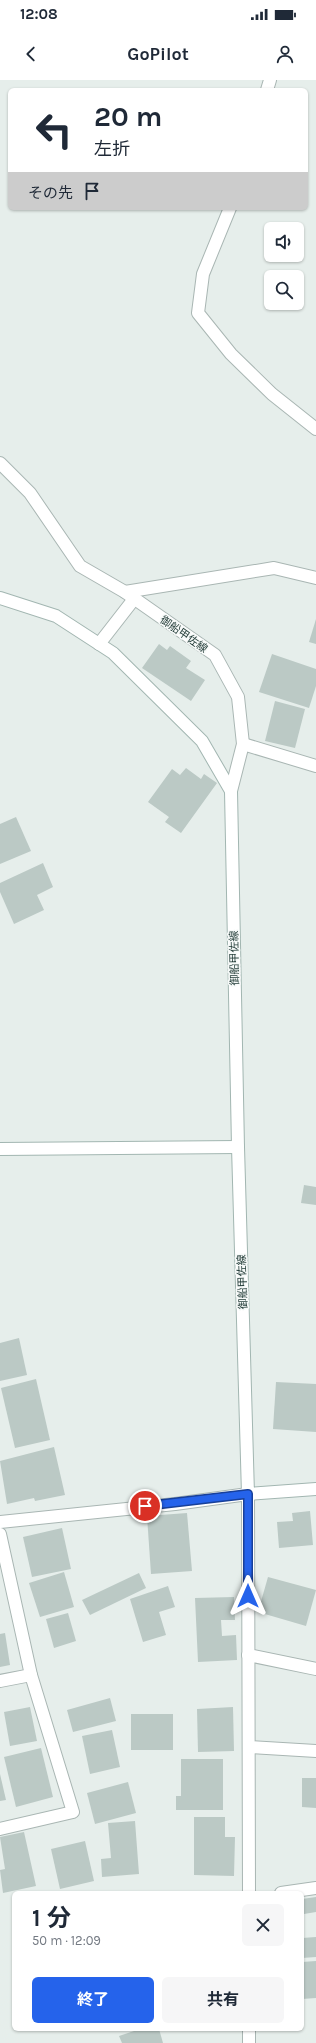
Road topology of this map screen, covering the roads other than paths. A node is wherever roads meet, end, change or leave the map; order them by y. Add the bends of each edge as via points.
1 (229, 210) edge
2 (316, 429) edge
3 (0, 463) edge
4 (316, 578) edge
5 (129, 595) junction
6 (0, 598) edge
7 (99, 644) junction
8 (243, 744) junction
9 (316, 766) edge
10 (231, 791) junction
11 (238, 1147) junction
12 (0, 1149) edge
13 (316, 1489) edge
14 (248, 1494) junction
15 (0, 1522) edge
16 (0, 1534) edge
17 (248, 1655) junction
18 (316, 1669) edge
19 (31, 1675) junction
20 (0, 1681) edge
21 (249, 1747) junction
22 (316, 1751) edge
23 (0, 1829) edge
24 (316, 1888) edge
25 (249, 1891) edge
26 (295, 1891) edge
27 (249, 2031) edge
28 (249, 2043) edge

1 - 2 street via 203,274 198,313 231,354 272,394
3 - 5 street, 御船甲佐線 via 30,493 80,566
4 - 5 street via 274,568
5 - 7 street
5 - 8 street, 御船甲佐線 via 215,655 238,697
6 - 7 street via 56,616
7 - 10 street via 114,653 202,741
8 - 9 street
8 - 10 street, 御船甲佐線
10 - 11 street, 御船甲佐線
11 - 12 street
11 - 14 street, 御船甲佐線
13 - 14 street
14 - 15 street
14 - 17 street, 御船甲佐線
16 - 19 street
17 - 18 street
17 - 21 street, 御船甲佐線
19 - 20 street
19 - 23 street via 72,1812
21 - 22 street
21 - 25 street, 御船甲佐線
24 - 26 street
27 - 28 street

